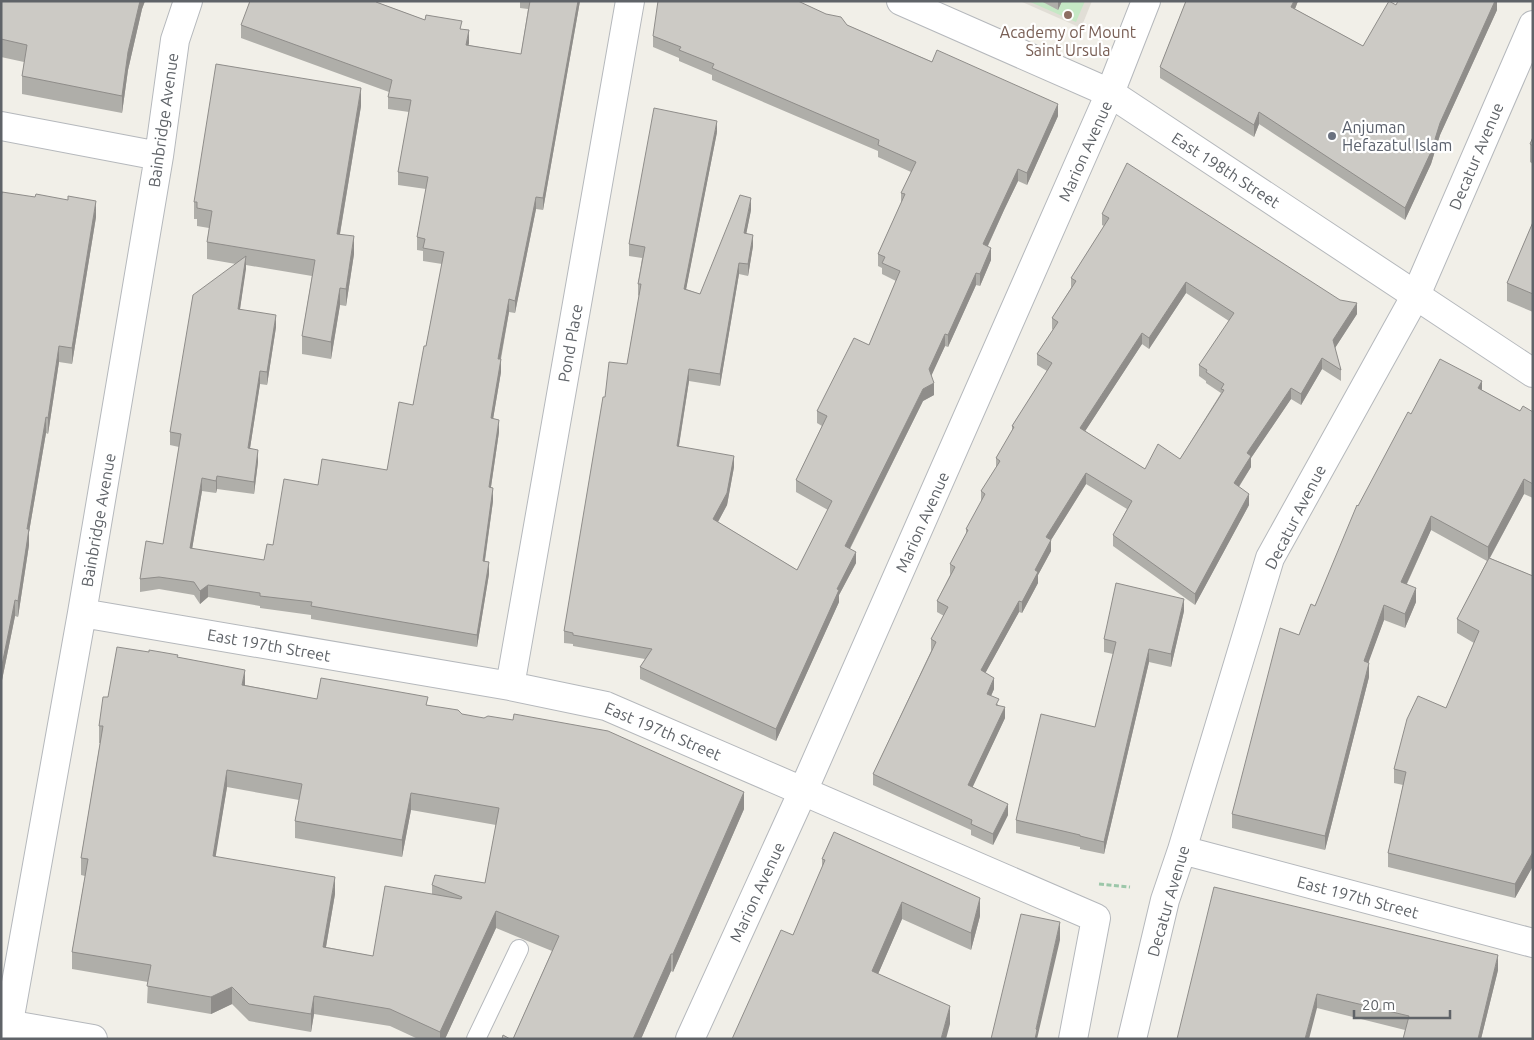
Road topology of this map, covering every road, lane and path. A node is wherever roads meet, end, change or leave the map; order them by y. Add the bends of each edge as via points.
1 (188, 1) edge
2 (630, 1) edge
3 (901, 1) edge
4 (1146, 1) edge
5 (1533, 25) edge
6 (1110, 93) junction
7 (1, 126) edge
8 (159, 156) junction
9 (1416, 294) junction
10 (1533, 373) edge
11 (82, 613) junction
12 (510, 686) junction
13 (803, 792) junction
14 (1182, 850) junction
15 (1533, 943) edge
16 (519, 949) dead end
17 (5, 1029) edge
18 (93, 1039) edge
19 (476, 1039) edge
20 (690, 1039) edge
21 (1073, 1039) edge
22 (1132, 1039) edge

1 - 8 street, Bainbridge Avenue via 175,40
2 - 12 street, Pond Place
3 - 6 street, East 198th Street
4 - 6 street, Marion Avenue
5 - 9 street, Decatur Avenue
6 - 9 street, East 198th Street
6 - 13 street, Marion Avenue
7 - 8 street
8 - 11 street, Bainbridge Avenue
9 - 10 street, East 198th Street
9 - 14 street, Decatur Avenue via 1270,558
11 - 12 street, East 197th Street
11 - 17 street, Bainbridge Avenue
12 - 13 street, East 197th Street via 606,706
13 - 20 street, Marion Avenue
13 - 21 street, East 197th Street via 1096,918
14 - 15 street, East 197th Street
14 - 22 street, Decatur Avenue via 1165,900
16 - 19 lane
17 - 18 street

